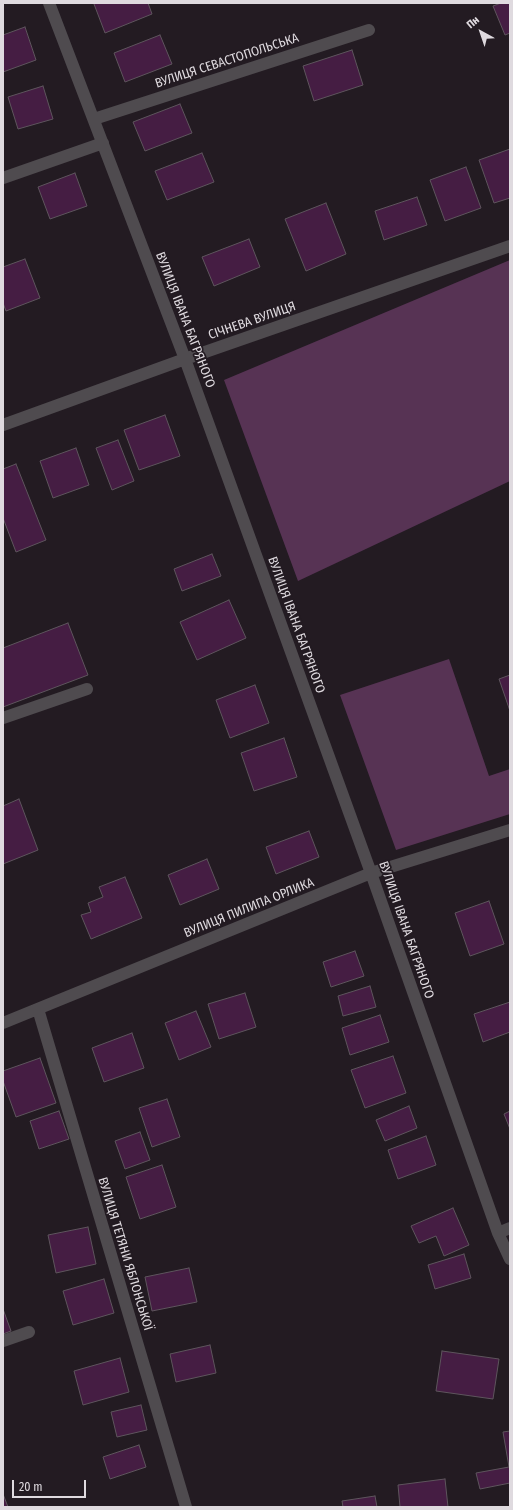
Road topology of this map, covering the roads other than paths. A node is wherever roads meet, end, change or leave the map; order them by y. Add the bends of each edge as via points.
1 (49, 3) edge
2 (369, 30) dead end
3 (94, 119) junction
4 (103, 143) junction
5 (3, 178) edge
6 (510, 246) edge
7 (186, 359) junction
8 (3, 425) edge
9 (87, 689) dead end
10 (3, 718) edge
11 (510, 830) edge
12 (371, 873) junction
13 (38, 1009) junction
14 (3, 1023) edge
15 (510, 1228) edge
16 (498, 1233) junction
17 (510, 1259) edge
18 (29, 1332) dead end
19 (3, 1341) edge
20 (186, 1507) edge

1 - 3 street, ВУЛИЦЯ ІВАНА БАГРЯНОГО
2 - 3 street, ВУЛИЦЯ СЕВАСТОПОЛЬСЬКА
3 - 4 street, ВУЛИЦЯ ІВАНА БАГРЯНОГО
4 - 5 street
4 - 7 street, ВУЛИЦЯ ІВАНА БАГРЯНОГО
6 - 7 street, СІЧНЕВА ВУЛИЦЯ
7 - 8 street, СІЧНЕВА ВУЛИЦЯ
7 - 12 street, ВУЛИЦЯ ІВАНА БАГРЯНОГО
9 - 10 street
11 - 12 street, ВУЛИЦЯ ПИЛИПА ОРЛИКА
12 - 13 street, ВУЛИЦЯ ПИЛИПА ОРЛИКА
12 - 16 street, ВУЛИЦЯ ІВАНА БАГРЯНОГО
13 - 14 street, ВУЛИЦЯ ПИЛИПА ОРЛИКА
13 - 20 street, ВУЛИЦЯ ТЕТЯНИ ЯБЛОНСЬКОЇ
15 - 16 street
16 - 17 street, ВУЛИЦЯ ІВАНА БАГРЯНОГО
18 - 19 street

